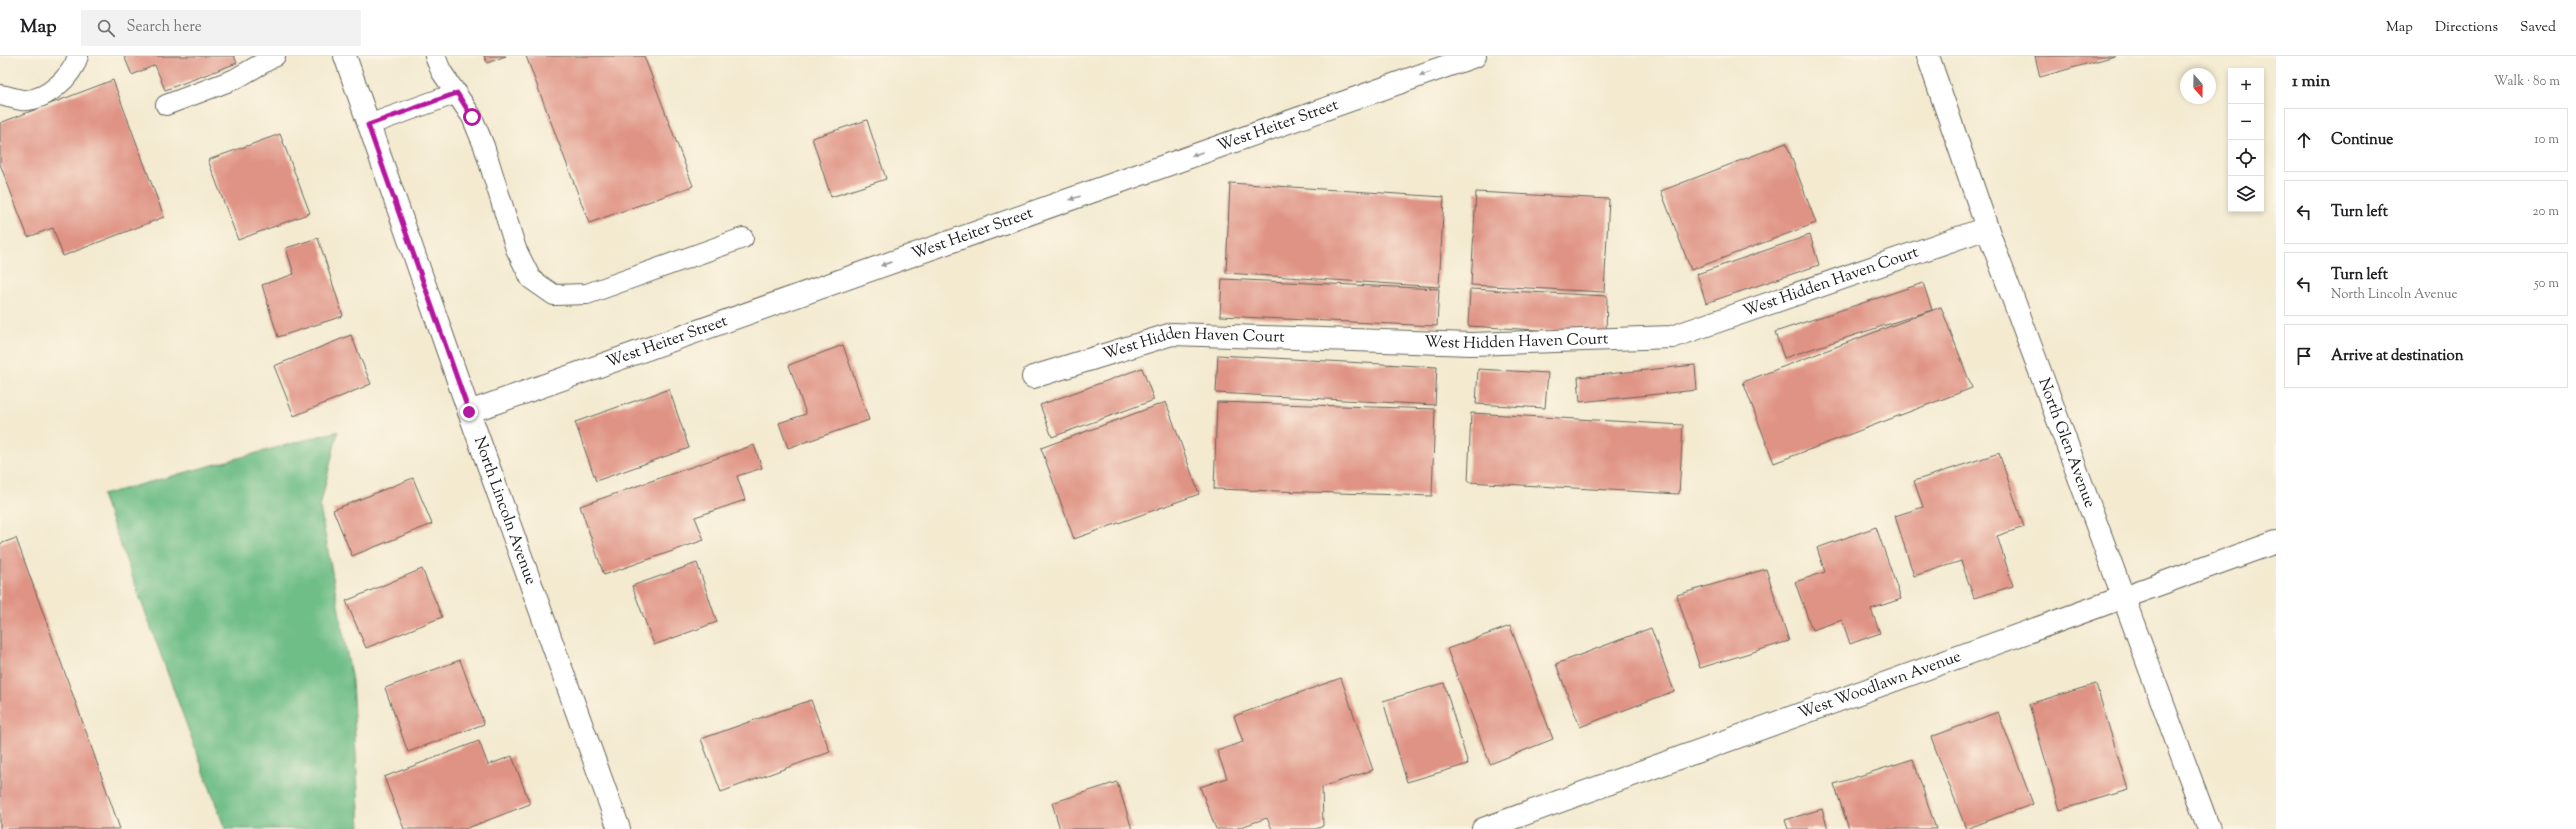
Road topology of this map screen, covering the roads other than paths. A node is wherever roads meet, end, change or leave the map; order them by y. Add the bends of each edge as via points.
1 (78, 56) edge
2 (275, 56) edge
3 (344, 56) edge
4 (435, 56) edge
5 (1475, 56) edge
6 (1928, 56) edge
7 (457, 93) junction
8 (0, 95) edge
9 (166, 105) dead end
10 (368, 125) junction
11 (1987, 228) junction
12 (743, 238) dead end
13 (1034, 377) dead end
14 (469, 412) junction
15 (2276, 542) edge
16 (2123, 598) junction
17 (619, 829) edge
18 (1483, 829) edge
19 (2209, 829) edge

1 - 8 lane via 67,78 48,92 23,100
2 - 9 lane via 235,79
3 - 10 street, North Lincoln Avenue
4 - 7 lane via 440,71
5 -> 14 street, West Heiter Street
6 - 11 street, North Glen Avenue
7 - 10 lane
7 - 12 lane via 472,117 484,146 516,249 531,279 554,295 587,294
10 - 14 street, North Lincoln Avenue
11 - 13 street, West Hidden Haven Court via 1672,338 1471,344 1172,334
11 - 16 street, North Glen Avenue
14 - 17 street, North Lincoln Avenue
15 - 16 street, West Woodlawn Avenue
16 - 18 street, West Woodlawn Avenue
16 - 19 street, North Glen Avenue

